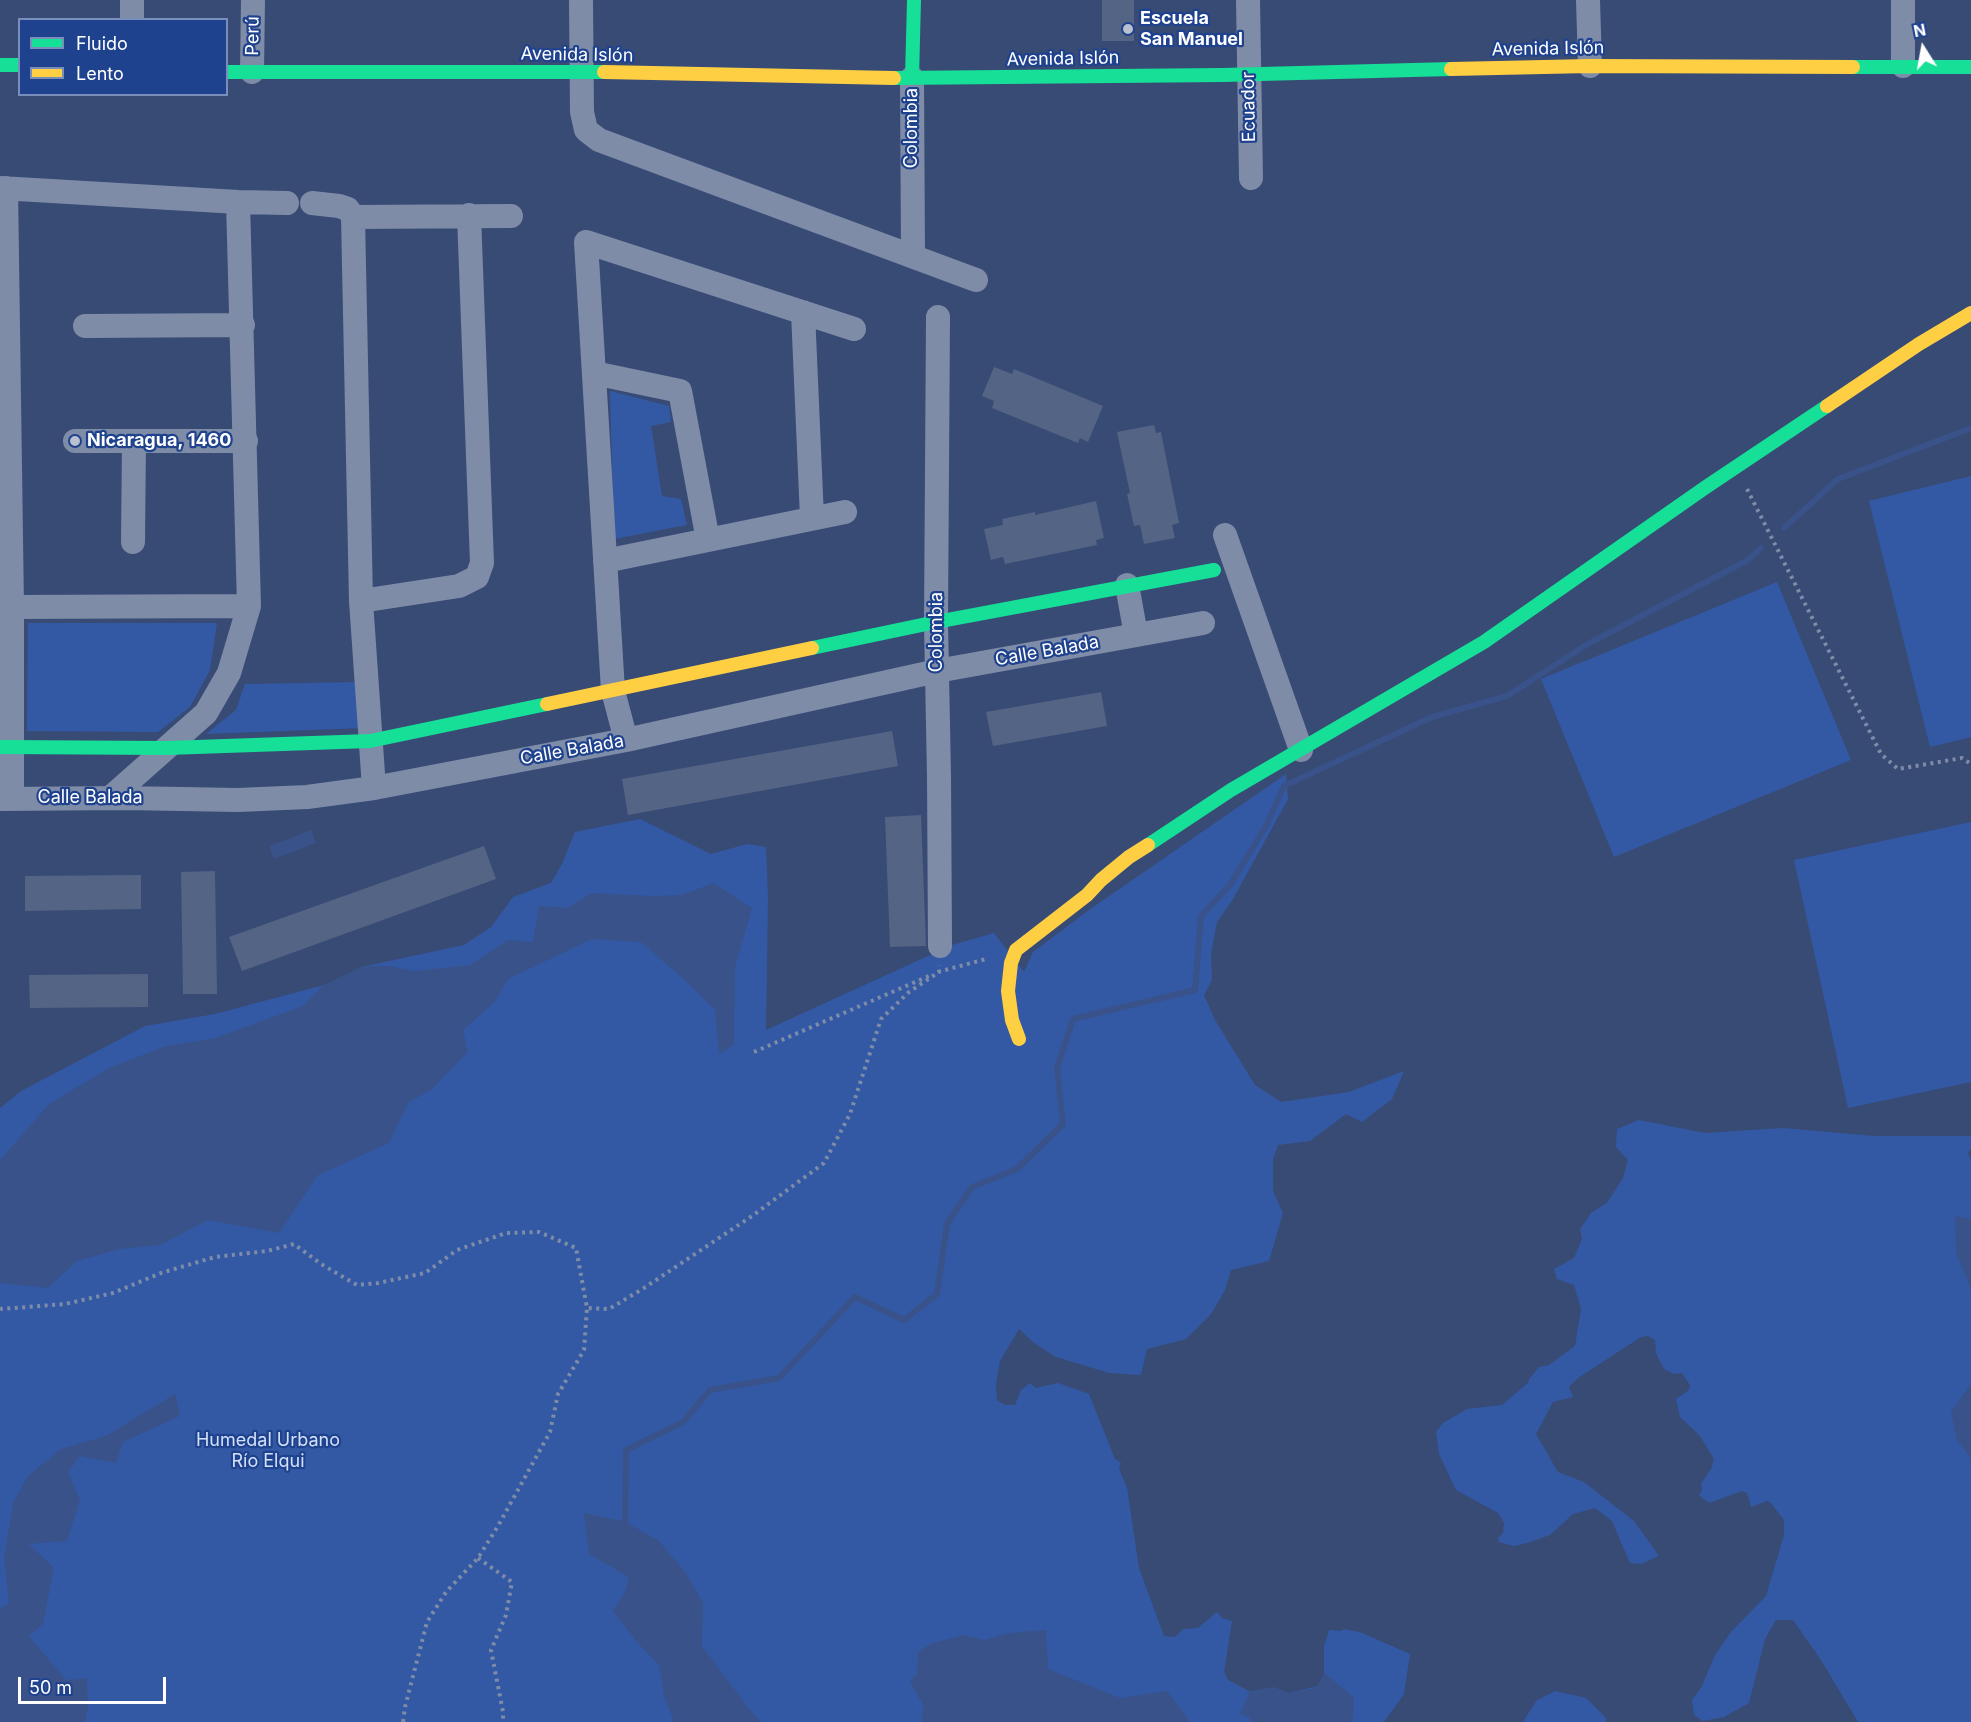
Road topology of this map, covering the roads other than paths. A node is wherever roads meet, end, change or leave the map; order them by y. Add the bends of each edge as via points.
1 (132, 0) edge
2 (253, 0) edge
3 (581, 0) edge
4 (914, 0) edge
5 (1248, 0) edge
6 (1588, 0) edge
7 (1904, 0) edge
8 (132, 18) edge
9 (0, 64) edge
10 (18, 65) edge
11 (1590, 66) junction
12 (1903, 66) junction
13 (1971, 67) edge
14 (228, 72) edge
15 (252, 72) junction
16 (581, 72) junction
17 (1248, 75) junction
18 (912, 78) junction
19 (1251, 178) dead end
20 (3, 188) edge
21 (238, 202) junction
22 (287, 202) dead end
23 (312, 203) dead end
24 (469, 215) junction
25 (511, 216) dead end
26 (353, 217) junction
27 (913, 255) junction
28 (976, 280) dead end
29 (803, 312) junction
30 (1971, 313) edge
31 (938, 317) dead end
32 (243, 325) junction
33 (85, 326) dead end
34 (854, 329) dead end
35 (594, 373) junction
36 (75, 441) dead end
37 (134, 441) junction
38 (246, 441) junction
39 (845, 512) dead end
40 (812, 518) junction
41 (1225, 535) dead end
42 (708, 540) junction
43 (133, 542) dead end
44 (605, 561) junction
45 (1214, 570) dead end
46 (1127, 585) junction
47 (361, 601) junction
48 (249, 606) junction
49 (12, 607) junction
50 (936, 622) junction
51 (1203, 623) dead end
52 (1136, 635) junction
53 (937, 671) junction
54 (613, 692) junction
55 (626, 740) junction
56 (370, 741) junction
57 (5, 747) edge
58 (167, 748) junction
59 (1301, 750) junction
60 (374, 788) junction
61 (110, 798) junction
62 (6, 799) edge
63 (940, 946) road end
64 (1019, 1040) dead end

1 - 8 street
2 - 15 street, Perú
3 - 16 street
4 - 18 street, Colombia
5 - 17 street, Ecuador
6 - 11 street
7 - 12 street
9 - 10 street
11 - 12 street, Avenida Islón
11 - 17 street, Avenida Islón
12 - 13 street, Avenida Islón
14 - 15 street, Avenida Islón
15 - 16 street, Avenida Islón
16 - 18 street, Avenida Islón
16 - 27 street via 586,130 599,140
17 - 18 street, Avenida Islón
17 - 19 street, Ecuador
18 - 27 street, Colombia
20 - 21 street
20 - 49 street
21 - 22 street
21 - 32 street
23 - 26 street via 348,209
24 - 25 street
24 - 26 street
24 - 47 street via 482,563 477,577 459,586
26 - 47 street
27 - 28 street
29 - 34 street
29 - 35 street via 586,242
29 - 40 street
30 - 59 street via 1736,466 1484,642
31 - 50 street, Colombia
32 - 33 street
32 - 38 street
35 - 42 street via 680,391
35 - 44 street
36 - 37 street
37 - 38 street
37 - 43 street
38 - 48 street
39 - 40 street
40 - 42 street
41 - 59 street
42 - 44 street
44 - 54 street
45 - 46 street
46 - 50 street
46 - 52 street
47 - 56 street
48 - 49 street
48 - 58 street via 229,673 218,693 206,713
49 - 57 street
50 - 53 street, Colombia
50 - 54 street
51 - 52 street, Calle Balada
52 - 53 street, Calle Balada
53 - 55 street, Calle Balada
53 - 63 street, Colombia
54 - 55 street
54 - 56 street
55 - 60 street, Calle Balada
56 - 58 street
56 - 60 street
57 - 58 street
57 - 62 street
58 - 61 street
59 - 64 street via 1129,856 1087,895 1016,950 1008,991
60 - 61 street, Calle Balada via 307,797 238,800
61 - 62 street, Calle Balada

